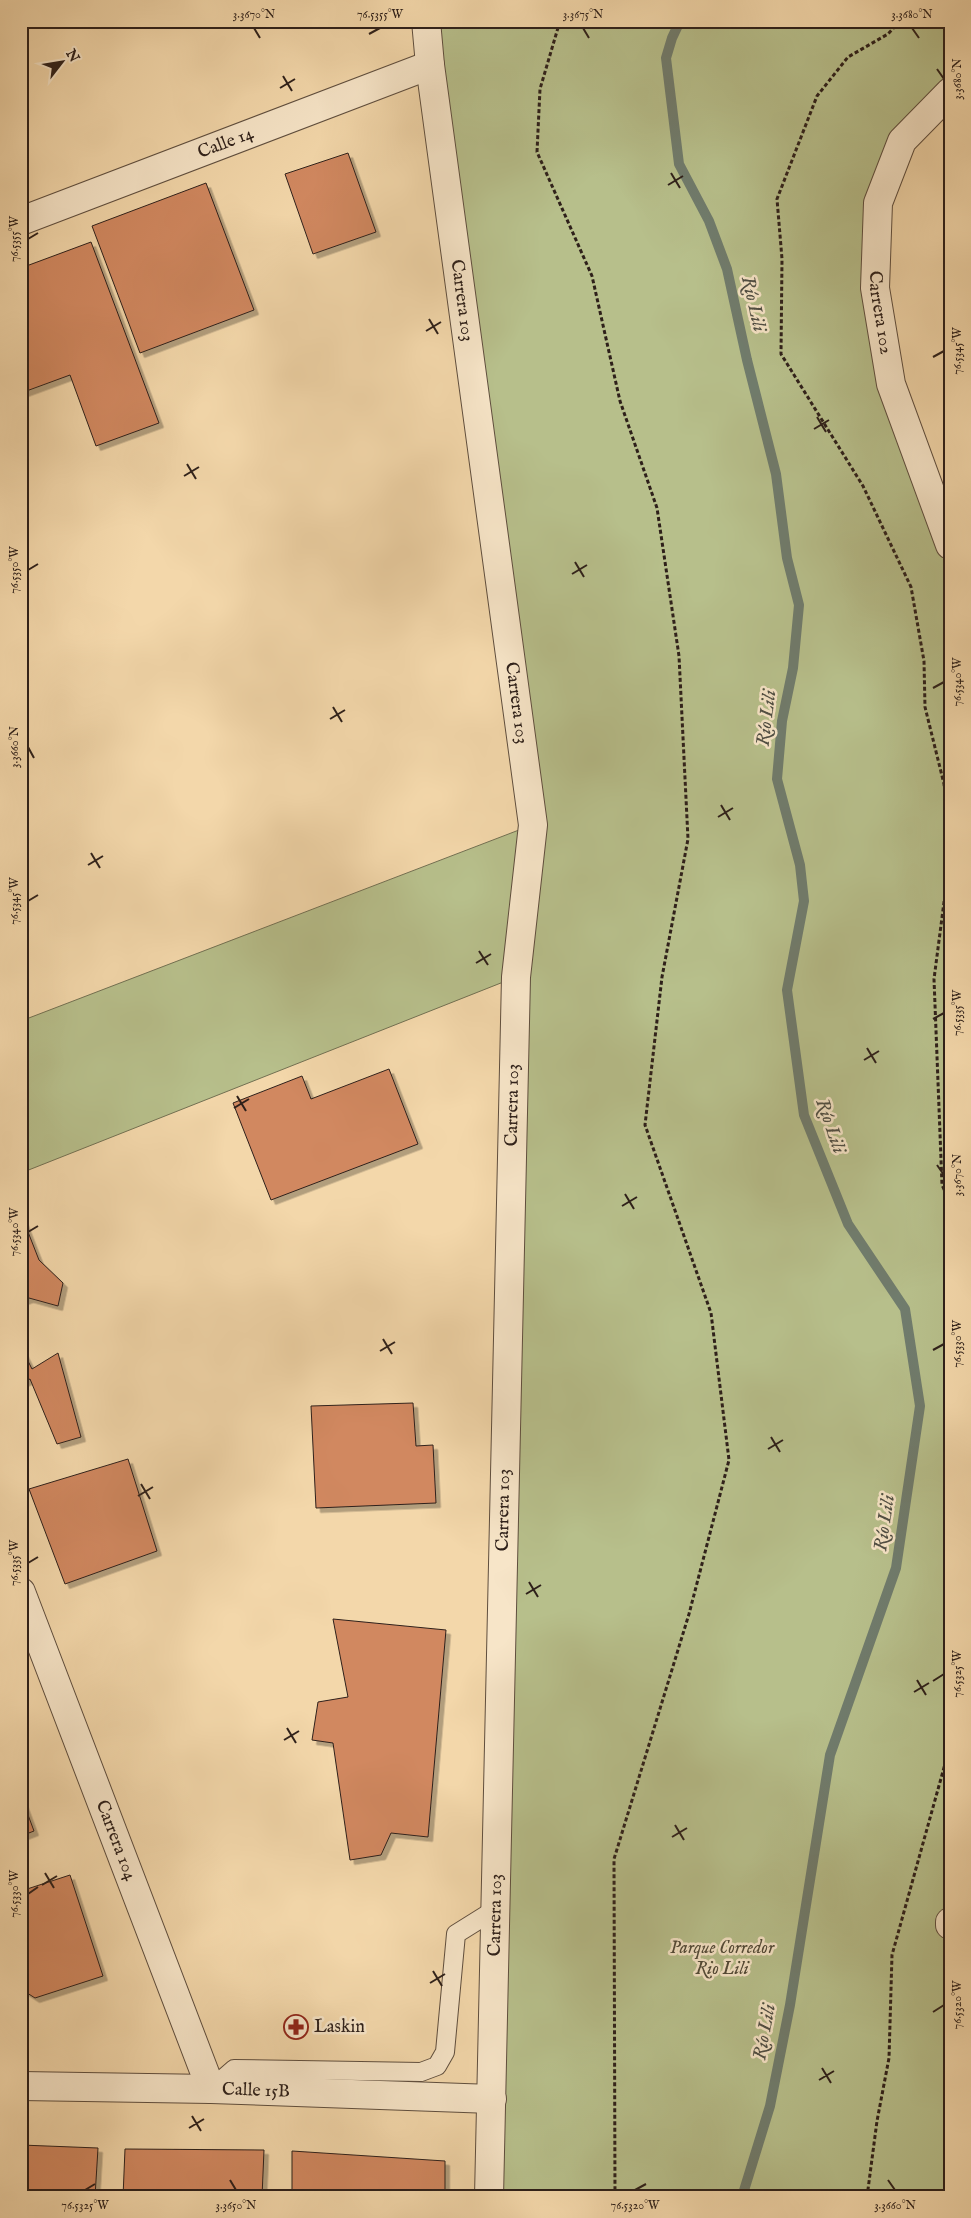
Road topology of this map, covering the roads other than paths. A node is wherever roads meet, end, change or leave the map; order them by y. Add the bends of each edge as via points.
1 (426, 21) edge
2 (430, 65) junction
3 (950, 92) edge
4 (21, 221) edge
5 (950, 545) edge
6 (21, 1592) edge
7 (496, 1909) junction
8 (21, 2086) edge
9 (211, 2089) junction
10 (492, 2100) junction
11 (489, 2197) edge

1 - 2 street, Carrera 103
2 - 4 street, Calle 14
2 - 7 street, Carrera 103 via 532,825 516,977
3 - 5 street, Carrera 102 via 902,142 878,203 876,288 891,384
6 - 9 street, Carrera 104
7 - 9 lane via 456,1934 445,2052 437,2066 421,2072 234,2069
7 - 10 street, Carrera 103
8 - 9 street, Calle 15B
9 - 10 street, Calle 15B
10 - 11 street, Carrera 103

